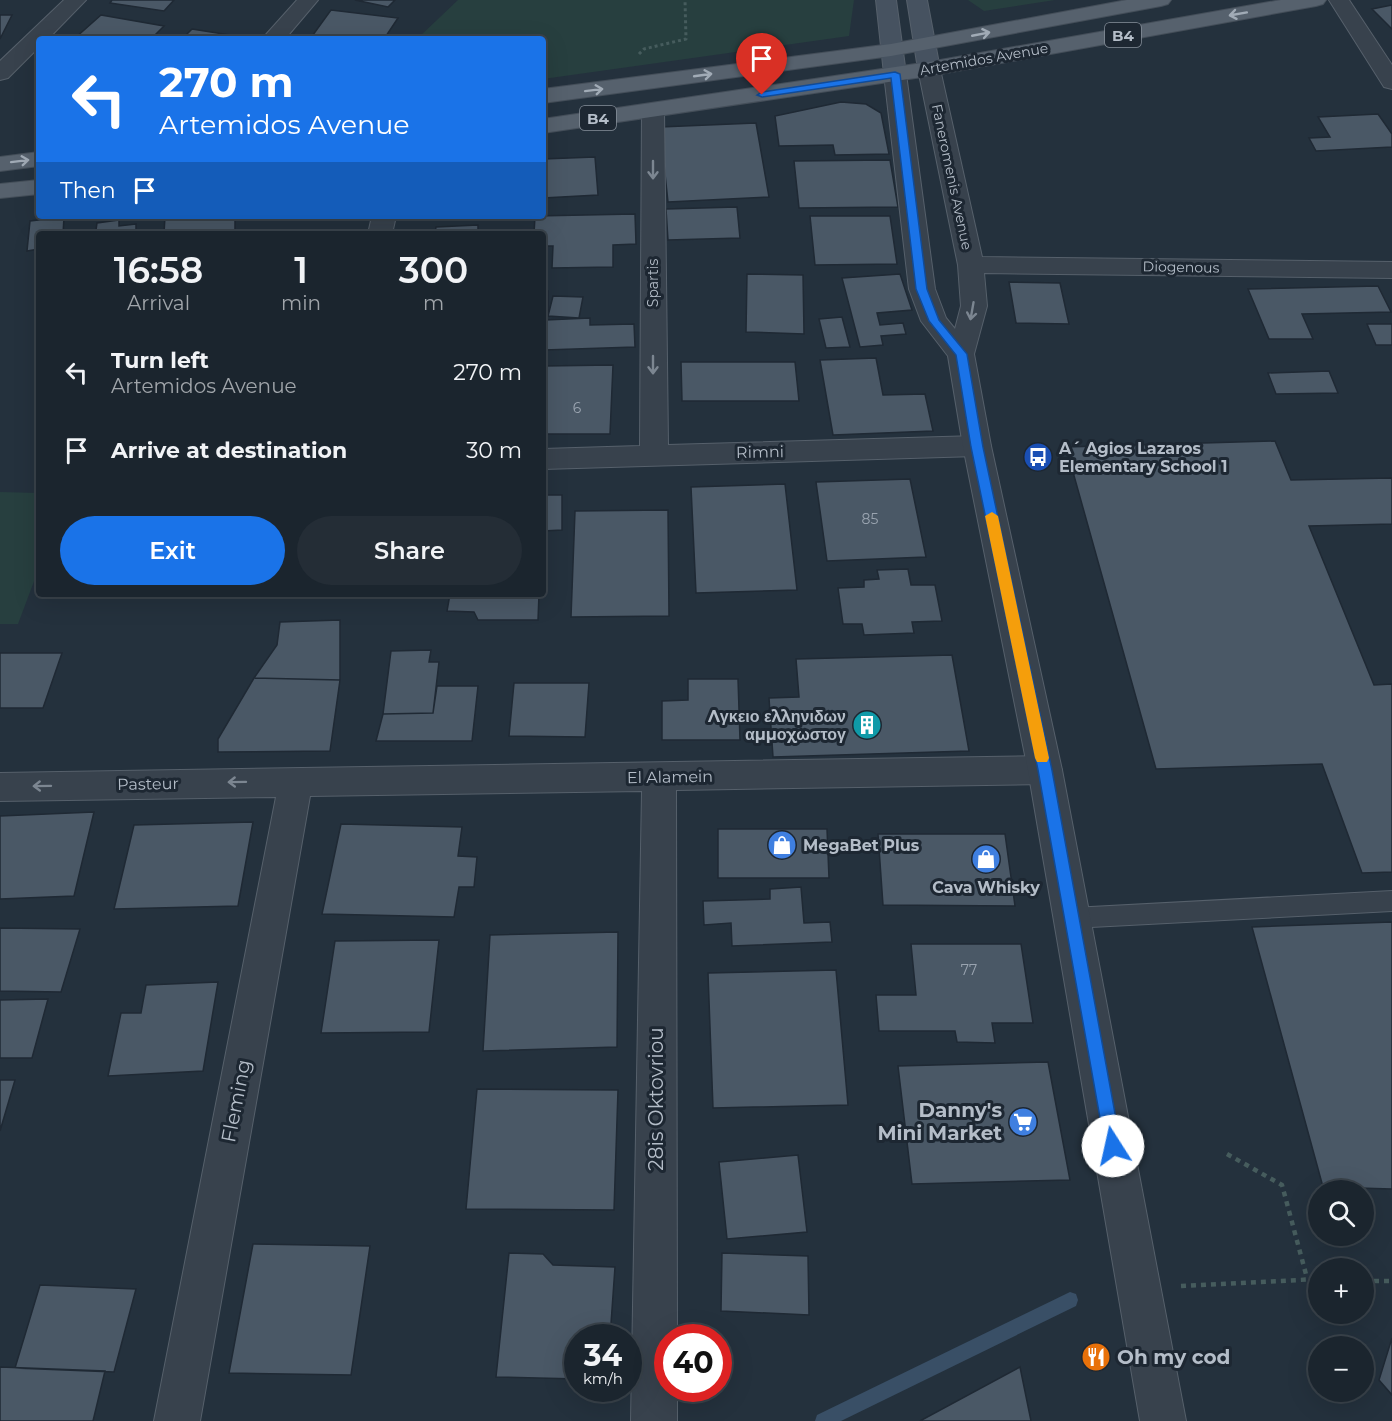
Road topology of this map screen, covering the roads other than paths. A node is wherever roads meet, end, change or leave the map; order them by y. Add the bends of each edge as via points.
1 (76, 0) edge
2 (308, 0) edge
3 (886, 0) edge
4 (917, 0) edge
5 (1161, 0) edge
6 (1316, 0) edge
7 (1339, 0) edge
8 (1138, 2) edge
9 (39, 36) edge
10 (276, 36) edge
11 (36, 38) edge
12 (924, 45) junction
13 (891, 50) junction
14 (929, 69) junction
15 (0, 73) edge
16 (895, 74) junction
17 (1392, 82) edge
18 (546, 96) edge
19 (653, 111) junction
20 (546, 126) edge
21 (36, 159) edge
22 (0, 164) edge
23 (36, 187) edge
24 (0, 191) edge
25 (971, 265) junction
26 (1392, 270) edge
27 (961, 354) junction
28 (977, 447) junction
29 (654, 454) junction
30 (546, 459) edge
31 (1045, 770) junction
32 (659, 777) junction
33 (296, 781) junction
34 (0, 787) edge
35 (1392, 901) edge
36 (1072, 918) junction
37 (177, 1421) edge
38 (654, 1421) edge
39 (1163, 1421) edge

1 - 9 street
2 - 10 street
3 - 13 main road, Faneromenis Avenue
4 - 12 main road, Faneromenis Avenue
5 - 8 main road, Artemidos Avenue / B4
6 -> 14 main road, Artemidos Avenue / B4
7 - 17 street
12 -> 8 main road, Artemidos Avenue / B4
11 - 15 street
12 - 13 main road, Artemidos Avenue / B4
12 - 14 main road, Faneromenis Avenue
13 - 16 main road, Faneromenis Avenue
18 -> 13 main road, Artemidos Avenue / B4
14 - 16 main road, Artemidos Avenue / B4
14 - 25 street, Faneromenis Avenue
16 - 19 main road, Artemidos Avenue / B4
16 - 27 street, Faneromenis Avenue via 922,289 934,321
19 - 20 main road, Artemidos Avenue / B4
19 -> 29 street, Spartis
22 -> 21 main road
23 - 24 main road
25 - 26 street, Diogenous
25 -> 27 street, Faneromenis Avenue via 974,306
27 - 28 street, Faneromenis Avenue
28 - 29 street, Rimni
28 - 31 street, Faneromenis Avenue
29 - 30 street, Rimni
31 - 32 street, El Alamein
31 - 36 street, Faneromenis Avenue
32 - 33 street, El Alamein
32 - 38 street, 28is Oktovriou
33 -> 34 street, Pasteur
33 - 37 street, Fleming
35 - 36 lane
36 - 39 street, Faneromenis Avenue

